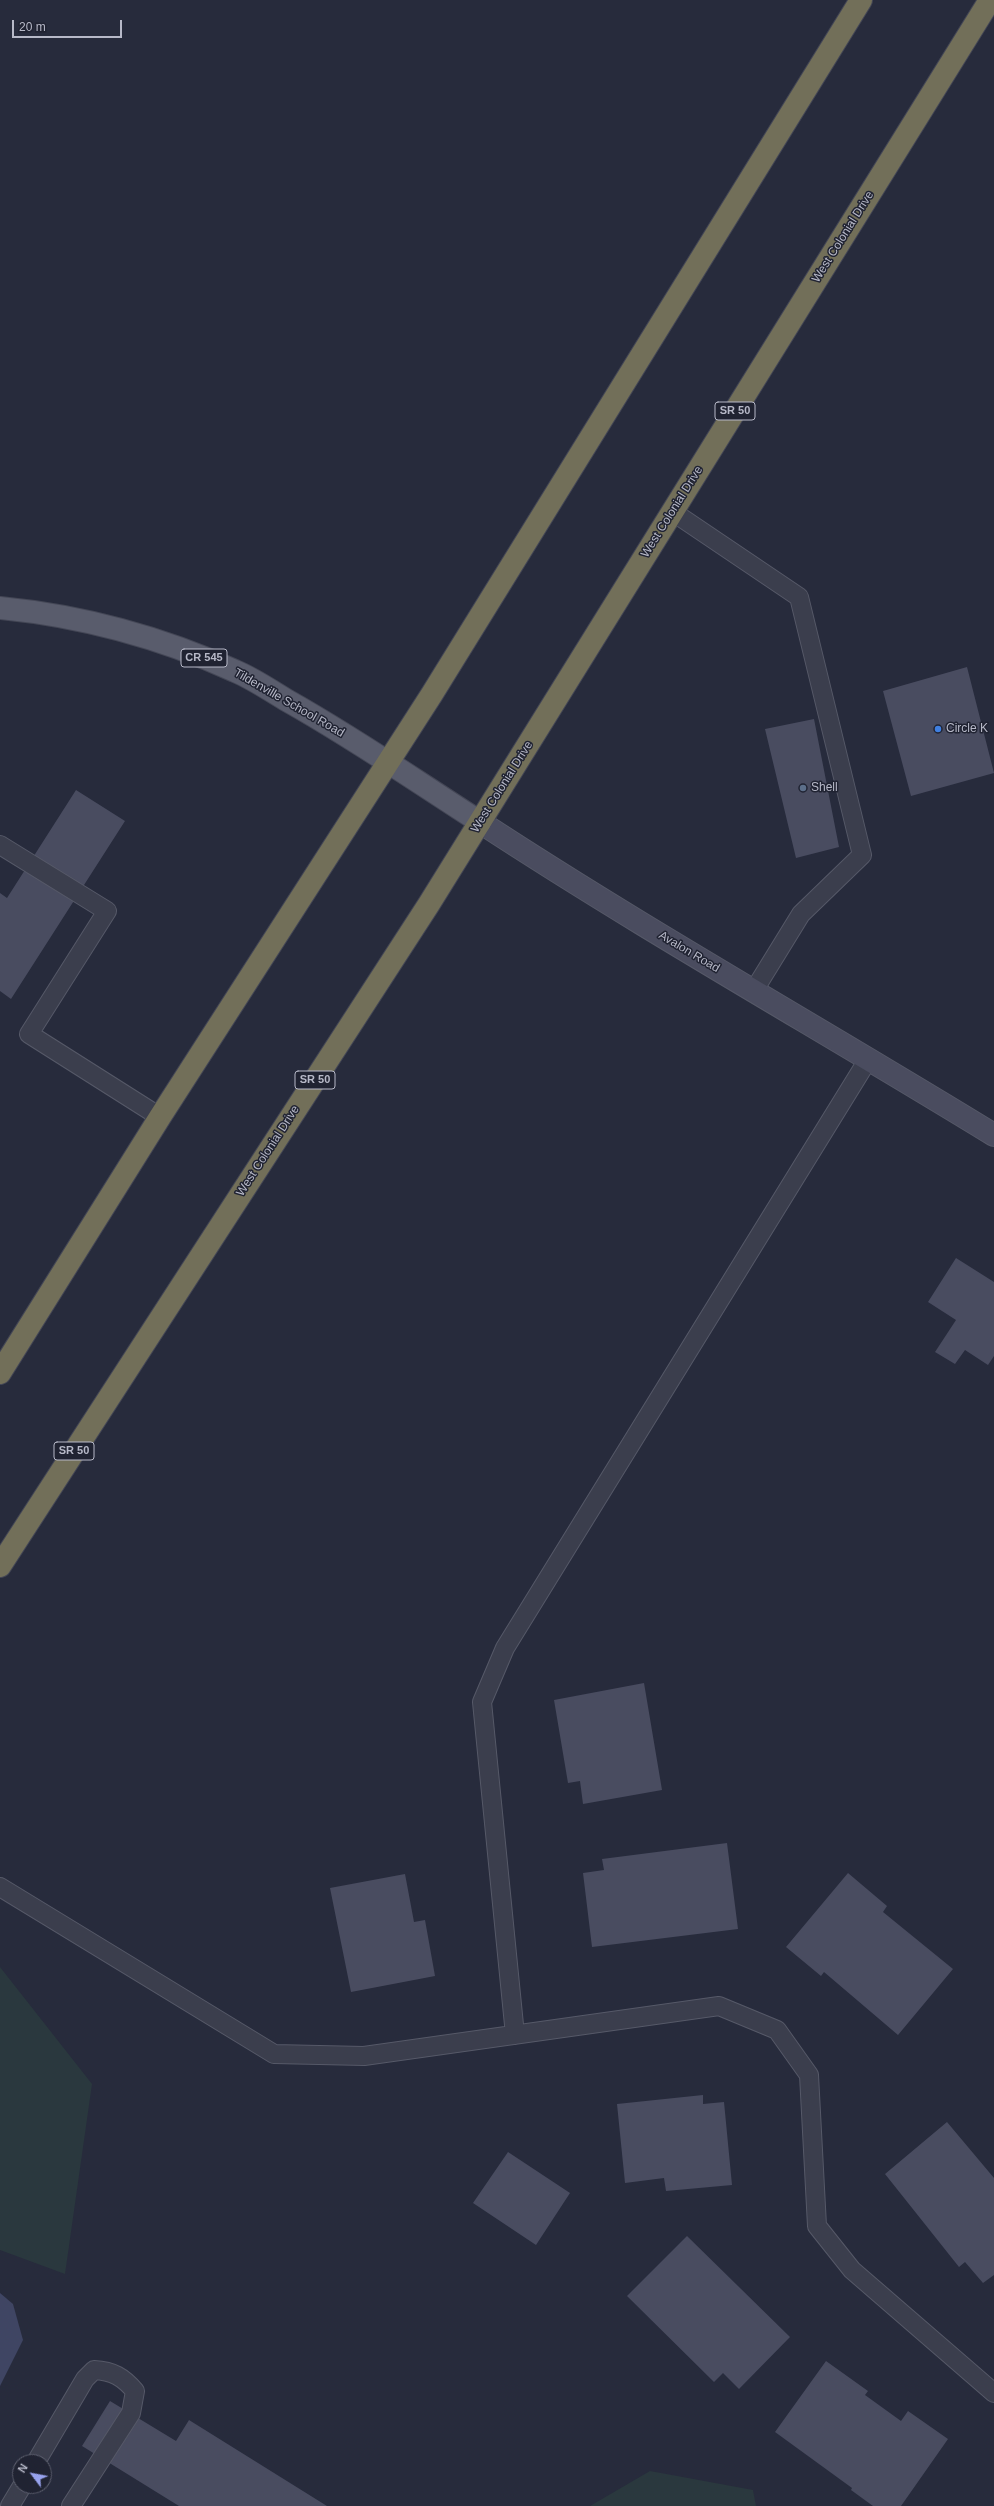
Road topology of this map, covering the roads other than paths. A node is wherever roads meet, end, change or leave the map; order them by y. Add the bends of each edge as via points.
1 (861, 0) edge
2 (990, 0) edge
3 (673, 512) junction
4 (0, 608) edge
5 (388, 763) junction
6 (480, 822) junction
7 (0, 845) edge
8 (753, 992) junction
9 (869, 1058) junction
10 (160, 1117) junction
11 (994, 1134) edge
12 (0, 1373) edge
13 (0, 1566) edge
14 (0, 1887) edge
15 (515, 2034) junction
16 (994, 2393) edge
17 (41, 2454) edge
18 (17, 2494) edge
19 (10, 2506) edge
20 (71, 2506) edge

1 - 5 highway
2 - 3 highway, West Colonial Drive / SR 50
3 - 6 highway, West Colonial Drive / SR 50
3 - 8 lane via 799,596 862,855 802,914
4 - 5 main road, Tildenville School Road / CR 545 via 50,613 123,629 179,647 237,672 321,720
5 - 6 main road, Avalon Road / CR 545
5 - 10 highway
6 - 8 main road, Avalon Road / CR 545 via 550,868
6 - 13 highway, West Colonial Drive / SR 50
7 - 10 lane via 107,911 29,1034
8 - 9 main road, Avalon Road / CR 545
9 - 11 main road, Avalon Road / CR 545
9 - 15 lane via 505,1648 482,1702
10 - 12 highway
14 - 15 lane via 274,2054 364,2056
15 - 16 lane via 719,2006 777,2030 809,2075 818,2226 852,2270
17 - 20 lane via 85,2379 94,2370 109,2370 125,2379 135,2391 131,2414
18 - 19 lane

